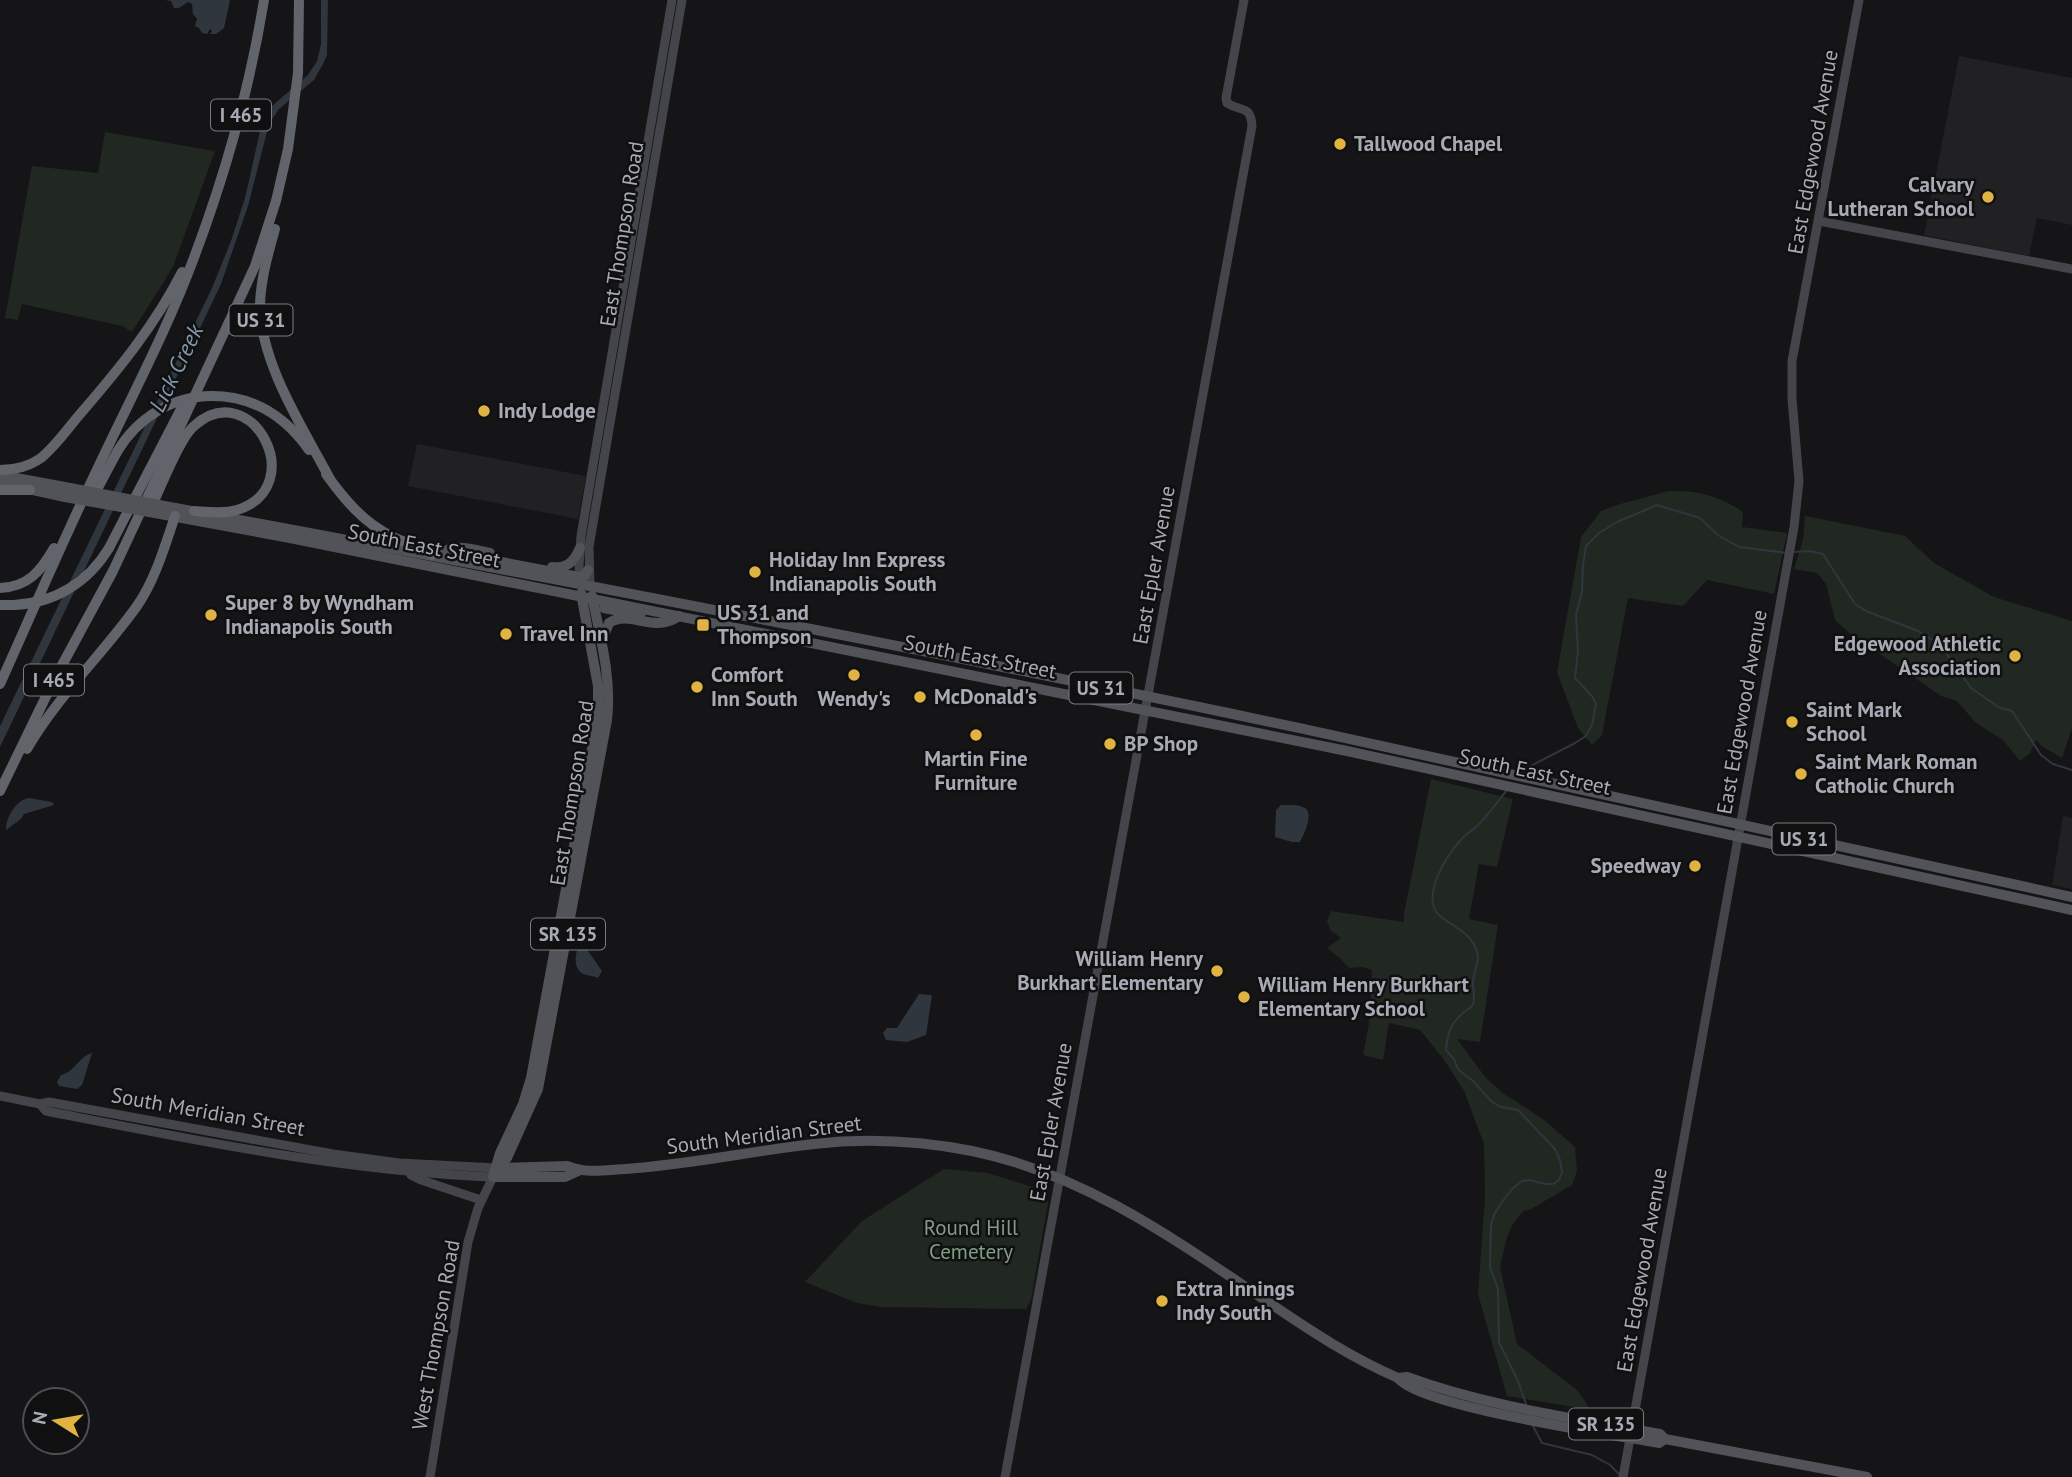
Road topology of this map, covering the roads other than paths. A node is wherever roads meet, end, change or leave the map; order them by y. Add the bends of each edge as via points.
1 (264, 0) edge
2 (299, 0) edge
3 (673, 0) edge
4 (682, 0) edge
5 (1244, 0) edge
6 (1859, 0) edge
7 (288, 149) junction
8 (1819, 221) junction
9 (206, 226) junction
10 (2072, 269) edge
11 (629, 284) junction
12 (231, 320) junction
13 (0, 473) edge
14 (93, 478) junction
15 (330, 479) junction
16 (0, 483) edge
17 (0, 490) edge
18 (30, 490) junction
19 (68, 493) junction
20 (157, 509) junction
21 (194, 511) junction
22 (175, 516) junction
23 (580, 548) junction
24 (60, 550) junction
25 (435, 556) junction
26 (457, 561) junction
27 (412, 563) junction
28 (588, 570) joint
29 (113, 571) junction
30 (583, 583) junction
31 (0, 588) edge
32 (589, 600) junction
33 (0, 605) edge
34 (699, 608) junction
35 (651, 611) junction
36 (679, 616) junction
37 (601, 644) junction
38 (0, 684) edge
39 (1147, 697) junction
40 (1145, 709) junction
41 (0, 791) edge
42 (0, 797) edge
43 (1740, 825) junction
44 (1737, 836) junction
45 (2072, 897) edge
46 (2072, 910) edge
47 (0, 1096) edge
48 (40, 1104) junction
49 (406, 1172) junction
50 (495, 1172) junction
51 (1059, 1177) junction
52 (481, 1200) junction
53 (1630, 1433) junction
54 (1623, 1472) edge
55 (430, 1477) edge
56 (1005, 1477) edge
57 (1867, 1477) edge

1 - 9 highway, I 465 via 239,120
2 - 7 highway, I 465 via 298,66
3 - 11 main road, East Thompson Road
4 - 11 main road, East Thompson Road
5 - 39 main road, East Epler Avenue via 1226,98 1227,103 1247,111 1252,126
6 - 8 main road, East Edgewood Avenue
7 - 12 highway, I 465 via 263,244
7 - 15 highway, US 31 via 286,183 263,272 261,319 275,373
8 - 10 main road
8 - 43 main road, East Edgewood Avenue via 1791,372 1798,499
9 - 13 highway via 163,307 112,377 46,453 27,466
9 - 14 highway, I 465
11 - 23 main road, East Thompson Road
11 - 28 main road, East Thompson Road
12 - 29 highway, I 465
12 - 33 highway, bridge via 95,568 68,590 34,603
13 - 19 main road, South East Street
14 - 24 highway, I 465
14 - 31 highway via 38,573 25,583
15 - 24 highway, bridge via 294,430 275,414 242,399 188,398 162,408 134,429
15 - 25 highway, US 31 via 372,524
16 - 18 main road, South East Street
17 - 18 highway, US 31
18 - 19 main road, South East Street / US 31
19 - 20 main road, South East Street / US 31, bridge
20 - 21 main road, South East Street
20 - 22 main road, South East Street / US 31
21 - 25 main road, South East Street
21 - 29 highway via 236,510 264,490 271,474 271,452 262,433 249,421 221,414 191,429 138,533
22 - 27 main road, South East Street / US 31
22 - 42 highway via 138,605 43,725
23 - 25 main road via 572,562 558,568 468,548 447,549
23 - 30 main road, East Thompson Road
24 - 38 highway, I 465
25 - 26 main road, South East Street / US 31
26 - 27 main road via 446,565
26 - 30 main road, South East Street / US 31
27 - 32 main road, South East Street / US 31
28 - 30 main road
29 - 41 highway, I 465
30 - 32 main road, East Thompson Road / SR 135
30 - 34 main road, South East Street / US 31
32 - 35 main road, South East Street / US 31
32 - 37 main road, East Thompson Road / SR 135
32 - 50 main road, East Thompson Road / SR 135 via 585,615 598,686 596,726 531,1078
34 - 35 main road
34 - 39 main road, South East Street / US 31
35 - 36 main road, South East Street / US 31
36 - 37 main road via 659,623 612,620
36 - 40 main road, South East Street / US 31
37 - 50 main road, East Thompson Road / SR 135 via 607,720 543,1069 529,1112 507,1158
39 - 40 main road, East Epler Avenue
39 - 43 main road, South East Street / US 31
40 - 44 main road, South East Street / US 31
40 - 51 main road, East Epler Avenue
43 - 44 main road, East Edgewood Avenue
43 - 45 main road, South East Street / US 31
44 - 46 main road, South East Street / US 31
44 - 53 main road, East Edgewood Avenue
47 - 48 main road, South Meridian Street
48 - 49 main road, South Meridian Street via 47,1111 314,1161
48 - 50 main road, South Meridian Street via 333,1154
49 - 50 main road, South Meridian Street
49 - 52 main road, South Meridian Street
50 - 51 main road, South Meridian Street / SR 135 via 665,1166 818,1144 876,1141 971,1151
50 - 52 main road, East Thompson Road
51 - 53 main road, South Meridian Street / SR 135 via 1141,1218 1334,1346 1404,1385 1470,1407
51 - 56 main road, East Epler Avenue
52 - 55 main road, West Thompson Road via 468,1242
53 - 54 main road, East Edgewood Avenue
53 - 57 main road, South Meridian Street / SR 135 via 1660,1434 1665,1439

